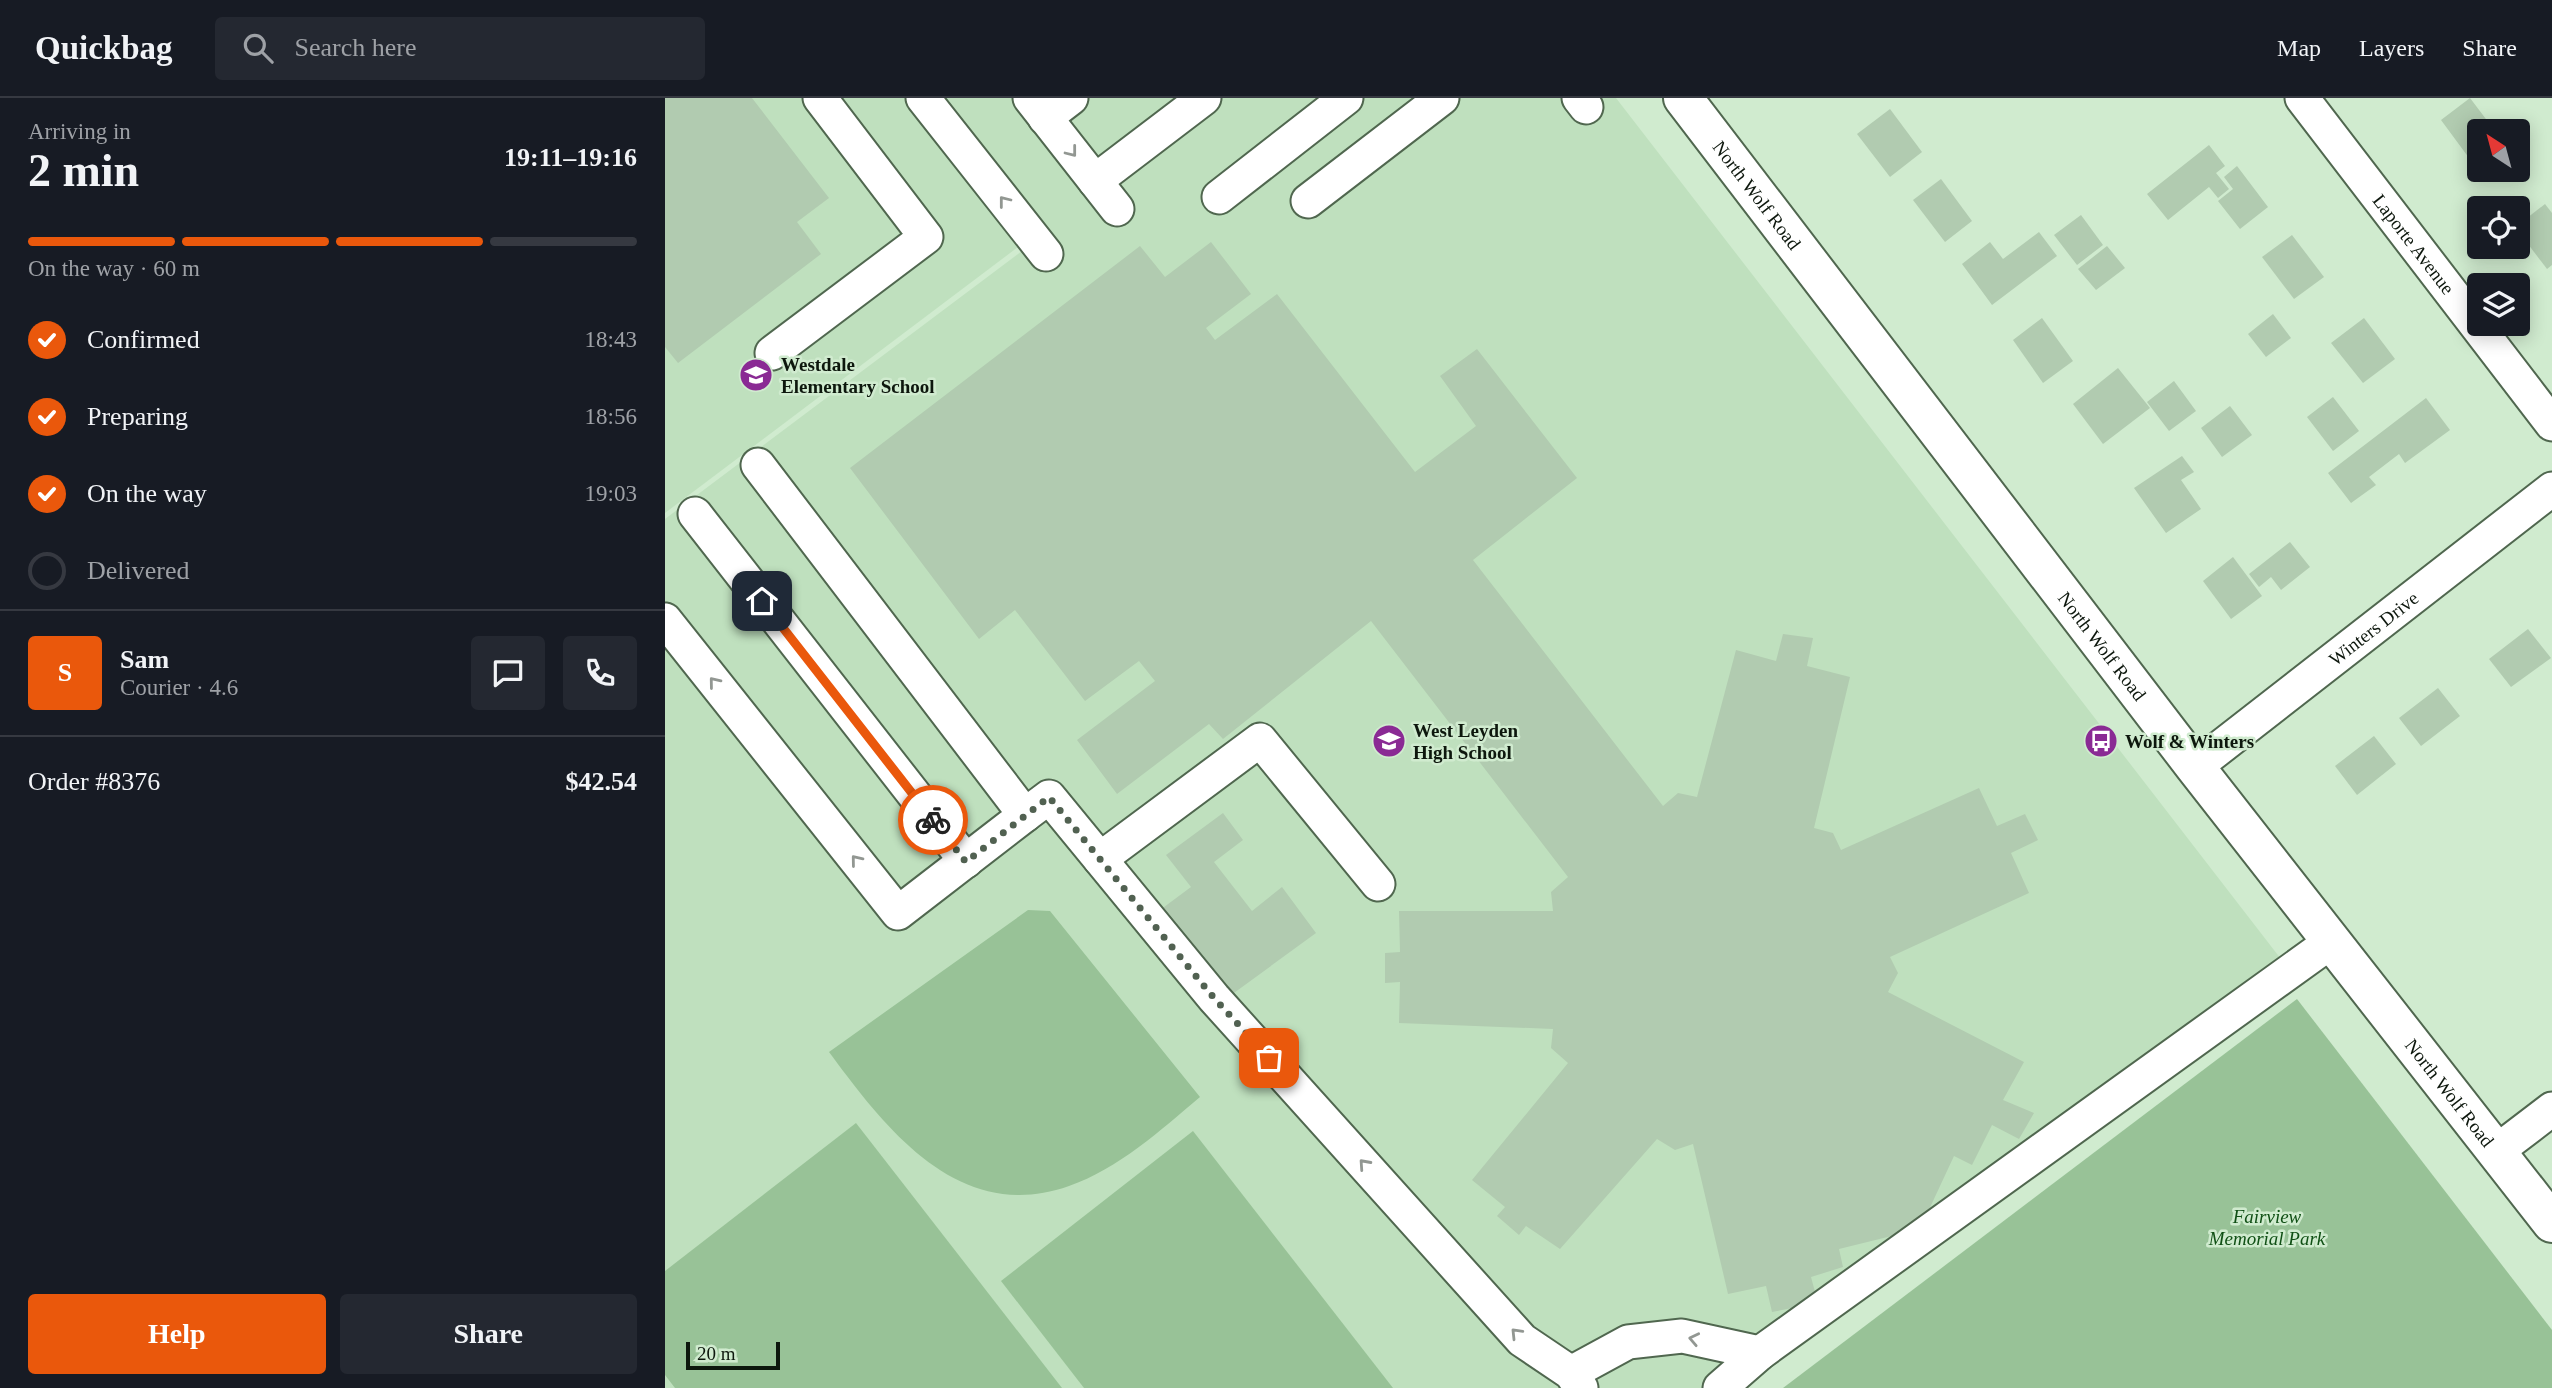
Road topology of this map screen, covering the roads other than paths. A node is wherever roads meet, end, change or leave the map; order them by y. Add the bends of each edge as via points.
1 (820, 98) edge
2 (923, 98) edge
3 (1204, 98) edge
4 (1346, 98) edge
5 (1442, 98) edge
6 (1683, 98) edge
7 (2302, 98) edge
8 (1049, 105) edge
9 (1095, 181) junction
10 (1219, 197) dead end
11 (1308, 201) dead end
12 (1117, 209) dead end
13 (1046, 254) dead end
14 (772, 353) dead end
15 (2552, 424) edge
16 (758, 465) dead end
17 (2552, 489) edge
18 (695, 514) dead end
19 (665, 620) edge
20 (2195, 768) junction
21 (1025, 815) junction
22 (1100, 859) junction
23 (966, 862) junction
24 (1378, 884) dead end
25 (2332, 941) junction
26 (2552, 1109) edge
27 (2497, 1151) junction
28 (2552, 1223) edge
29 (1760, 1353) junction
30 (1576, 1381) edge
31 (1720, 1388) edge

1 - 14 street via 926,237
13 -> 2 street
3 - 9 street
4 - 10 street
5 - 11 street
6 - 20 main road, North Wolf Road
7 - 15 street, Laporte Avenue
8 -> 9 street
9 - 12 street
16 - 21 street
17 - 20 street, Winters Drive
18 - 23 street
23 -> 19 street via 898,913
20 - 25 main road, North Wolf Road
21 - 22 street via 1049,797
21 - 23 street
22 - 24 street via 1260,740
30 -> 22 street via 1522,1339 1214,998
25 - 27 main road, North Wolf Road
25 - 29 street
26 - 27 street
27 - 28 main road, North Wolf Road
29 -> 30 street via 1682,1336 1627,1342
29 - 31 street

